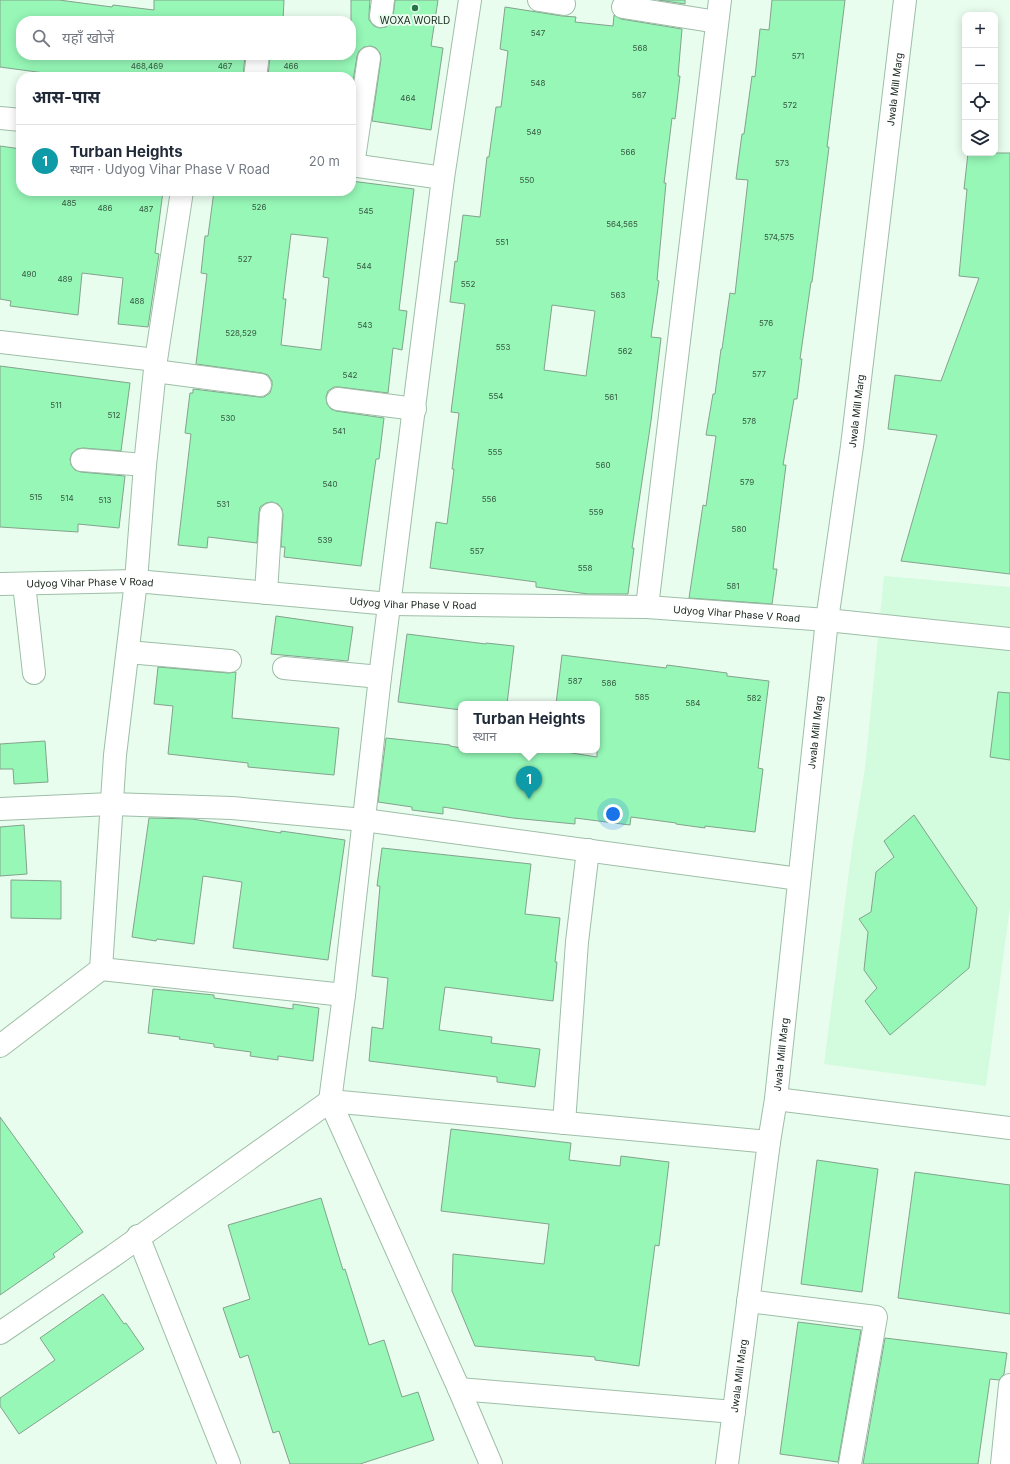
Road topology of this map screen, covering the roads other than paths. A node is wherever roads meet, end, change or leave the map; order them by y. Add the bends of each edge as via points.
1 (470, 0) edge
2 (539, 0) edge
3 (720, 0) edge
4 (905, 0) edge
5 (564, 4) dead end
6 (623, 7) dead end
7 (717, 22) junction
8 (369, 58) dead end
9 (257, 60) edge
10 (256, 72) edge
11 (0, 118) edge
12 (16, 120) edge
13 (356, 140) edge
14 (356, 166) edge
15 (443, 178) junction
16 (181, 196) edge
17 (0, 342) edge
18 (155, 366) junction
19 (260, 385) dead end
20 (338, 399) dead end
21 (415, 409) junction
22 (82, 460) dead end
23 (145, 465) junction
24 (271, 514) dead end
25 (136, 581) junction
26 (0, 584) edge
27 (24, 584) junction
28 (266, 593) junction
29 (390, 604) junction
30 (648, 607) junction
31 (827, 620) junction
32 (1010, 639) edge
33 (128, 652) junction
34 (230, 661) dead end
35 (284, 668) dead end
36 (34, 673) dead end
37 (380, 677) junction
38 (111, 804) junction
39 (0, 809) edge
40 (364, 820) junction
41 (588, 850) junction
42 (800, 879) junction
43 (101, 968) junction
44 (344, 995) junction
45 (0, 1046) edge
46 (776, 1099) junction
47 (330, 1102) junction
48 (564, 1123) junction
49 (1010, 1128) edge
50 (769, 1142) junction
51 (138, 1236) junction
52 (748, 1301) junction
53 (0, 1333) edge
54 (1010, 1386) edge
55 (459, 1389) junction
56 (734, 1412) junction
57 (229, 1464) edge
58 (491, 1464) edge
59 (727, 1464) edge
60 (850, 1464) edge
61 (1002, 1464) edge

1 - 15 street
2 - 5 street
3 - 7 street
4 - 31 street, Jwala Mill Marg via 852,446
6 - 7 street
7 - 30 street
8 - 13 street
9 - 10 street
11 - 12 street
14 - 15 street
15 - 21 street
16 - 18 street
17 - 18 street
18 - 19 street
18 - 23 street
20 - 21 street
21 - 29 street
22 - 23 street
23 - 25 street
24 - 28 street
25 - 27 street, Udyog Vihar Phase V Road
25 - 28 street, Udyog Vihar Phase V Road
25 - 33 street
26 - 27 street, Udyog Vihar Phase V Road
27 - 36 street
28 - 29 street, Udyog Vihar Phase V Road
29 - 30 street, Udyog Vihar Phase V Road
29 - 37 street
30 - 31 street, Udyog Vihar Phase V Road
31 - 32 street, Udyog Vihar Phase V Road
31 - 42 street, Jwala Mill Marg
33 - 34 street
33 - 38 street
35 - 37 street
37 - 40 street
38 - 39 street
38 - 40 street via 232,808
38 - 43 street
40 - 41 street
40 - 44 street
41 - 42 street
41 - 48 street via 577,942
42 - 46 street, Jwala Mill Marg
43 - 44 street
43 - 45 street
44 - 47 street
46 - 49 street
46 - 50 street, Jwala Mill Marg
47 - 48 street
47 - 51 street
47 - 55 street
48 - 50 street
50 - 52 street, Jwala Mill Marg
51 - 53 street
51 - 57 street
52 - 56 street, Jwala Mill Marg
52 - 60 street via 876,1317
54 - 61 street
55 - 56 street
55 - 58 street
56 - 59 street, Jwala Mill Marg

